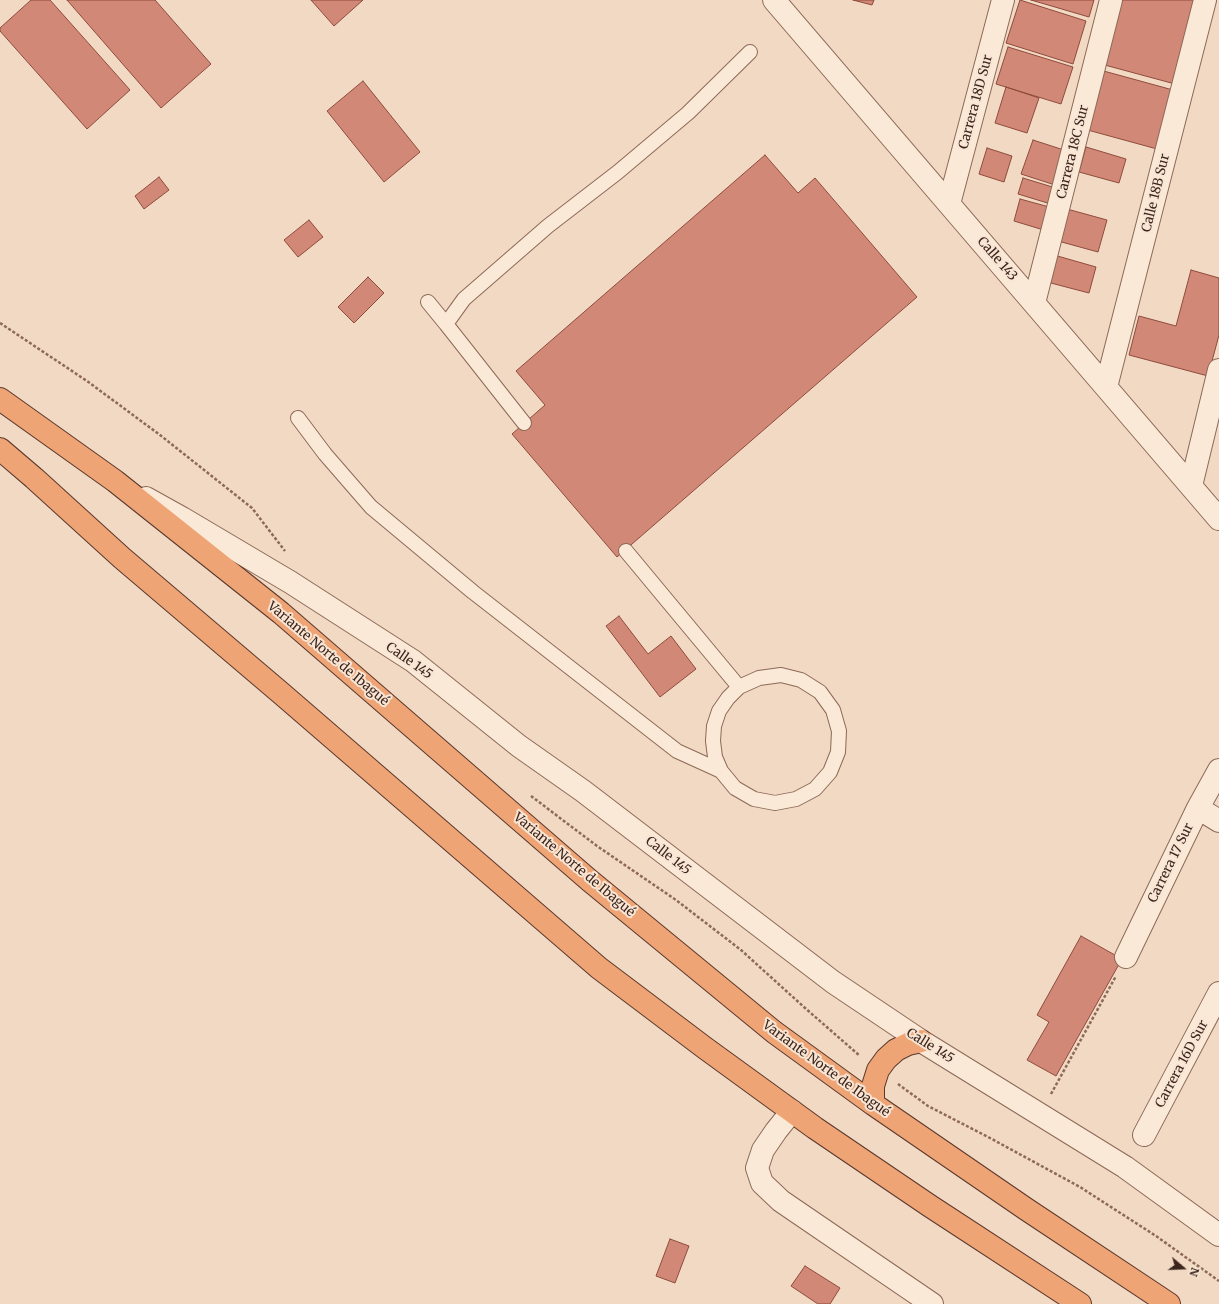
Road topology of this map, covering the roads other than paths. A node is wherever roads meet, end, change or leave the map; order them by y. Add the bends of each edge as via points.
1 (774, 0) edge
2 (1003, 0) edge
3 (1111, 0) edge
4 (1205, 0) edge
5 (750, 52) dead end
6 (949, 204) junction
7 (428, 302) dead end
8 (1034, 303) junction
9 (446, 324) junction
10 (1219, 370) edge
11 (1106, 387) junction
12 (0, 399) edge
13 (298, 418) dead end
14 (524, 423) dead end
15 (0, 449) edge
16 (115, 481) junction
17 (1191, 486) junction
18 (1219, 518) edge
19 (626, 551) dead end
20 (739, 687) junction
21 (1219, 770) edge
22 (721, 771) junction
23 (1198, 808) junction
24 (1219, 821) edge
25 (1126, 957) road end
26 (1219, 993) edge
27 (921, 1041) junction
28 (873, 1104) junction
29 (792, 1111) junction
30 (1144, 1135) dead end
31 (1217, 1231) edge
32 (932, 1304) edge
33 (1080, 1304) edge
34 (1170, 1304) edge

1 - 6 street, Calle 143
2 - 6 street, Carrera 18D Sur
3 - 8 street, Carrera 18C Sur
4 - 11 street, Calle 18B Sur
5 - 9 lane via 688,113 548,226 464,299
6 - 8 street, Calle 143
7 - 9 lane
8 - 11 street, Calle 143
9 - 14 lane
10 - 17 street
11 - 17 street, Calle 143
12 - 16 highway, Variante Norte de Ibagué
13 - 22 lane via 371,507 474,592 677,751
15 - 29 highway via 122,558 600,968
16 - 27 street, Calle 145 via 290,582 413,661 518,746 583,791 832,982
16 - 28 highway, Variante Norte de Ibagué via 281,613 589,880 774,1032
17 - 18 street, Calle 143
19 - 20 lane
20 - 22 lane via 719,711 714,726 715,757
20 - 22 lane via 759,678 781,675 801,680 820,692 833,710 839,731 838,752 830,772 815,789 796,799 775,803 754,799 735,788
21 - 23 street, Carrera 17 Sur
23 - 24 street
23 - 25 street, Carrera 17 Sur
26 - 30 street, Carrera 16D Sur
27 - 28 highway via 908,1044 886,1058 878,1070 873,1086
27 - 31 street, Calle 145 via 1125,1168
28 - 34 highway, Variante Norte de Ibagué
29 - 32 street via 763,1150 757,1168 762,1183 781,1201
29 - 33 highway via 930,1206

